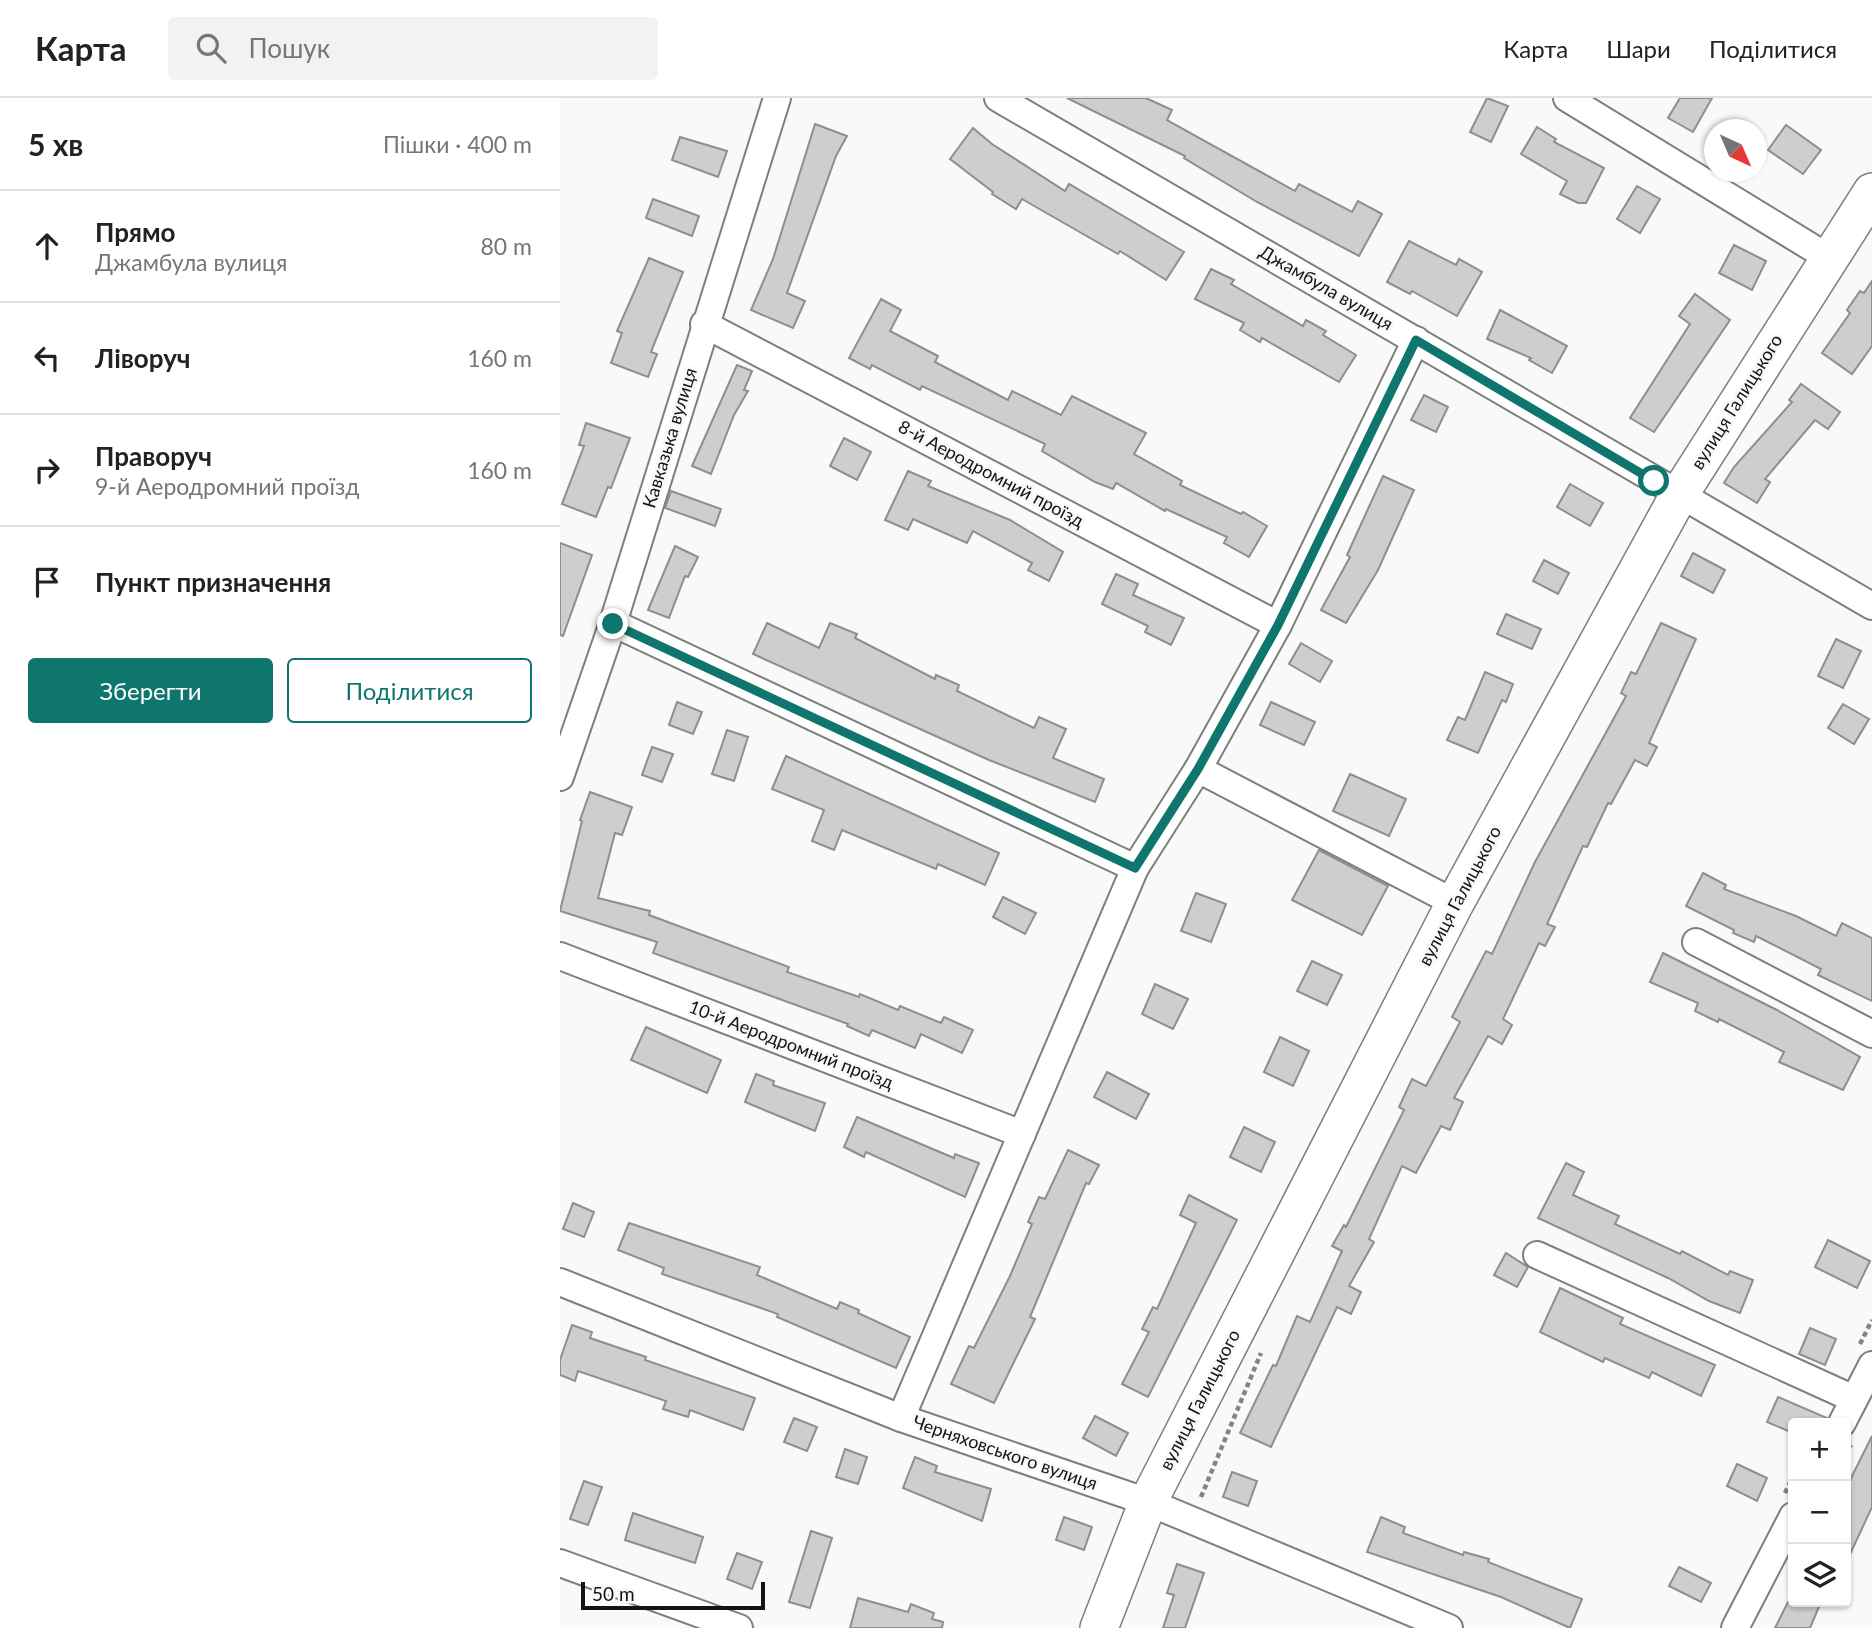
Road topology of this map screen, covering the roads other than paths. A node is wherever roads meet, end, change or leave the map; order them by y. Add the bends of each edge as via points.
1 (777, 98) edge
2 (998, 98) edge
3 (1567, 98) edge
4 (1872, 192) edge
5 (1829, 258) junction
6 (705, 324) junction
7 (1416, 340) junction
8 (1678, 495) junction
9 (1872, 606) edge
10 (613, 624) junction
11 (1278, 625) junction
12 (1198, 769) junction
13 (560, 777) edge
14 (1135, 868) junction
15 (1455, 903) junction
16 (1696, 942) dead end
17 (560, 956) edge
18 (1872, 1034) edge
19 (1022, 1134) junction
20 (1537, 1255) dead end
21 (560, 1282) edge
22 (1872, 1365) edge
23 (1854, 1399) junction
24 (901, 1418) junction
25 (1844, 1418) edge
26 (1148, 1502) junction
27 (1788, 1526) edge
28 (560, 1563) edge
29 (739, 1628) edge
30 (1099, 1628) edge
31 (1449, 1628) edge
32 (1735, 1628) edge

1 - 6 street, Кавказька вулиця
2 - 7 street, Джамбула вулиця
3 - 5 street
4 - 5 street, вулиця Галицького
5 - 8 street, вулиця Галицького
6 - 10 street, Кавказька вулиця
6 - 11 street, 8-й Аеродромний проїзд
7 - 8 street, Джамбула вулиця
7 - 11 street
8 - 9 street, Джамбула вулиця
8 - 15 street, вулиця Галицького
10 - 13 street, Кавказька вулиця
10 - 14 street
11 - 12 street
12 - 14 street
12 - 15 street
14 - 19 street
15 - 26 street, вулиця Галицького
16 - 18 street
17 - 19 street, 10-й Аеродромний проїзд
19 - 24 street
20 - 23 street
21 - 24 street, Черняховського вулиця
22 - 23 street
23 - 25 street
24 - 26 street, Черняховського вулиця
26 - 30 street, вулиця Галицького
26 - 31 street, Черняховського вулиця
27 - 32 street
28 - 29 street

